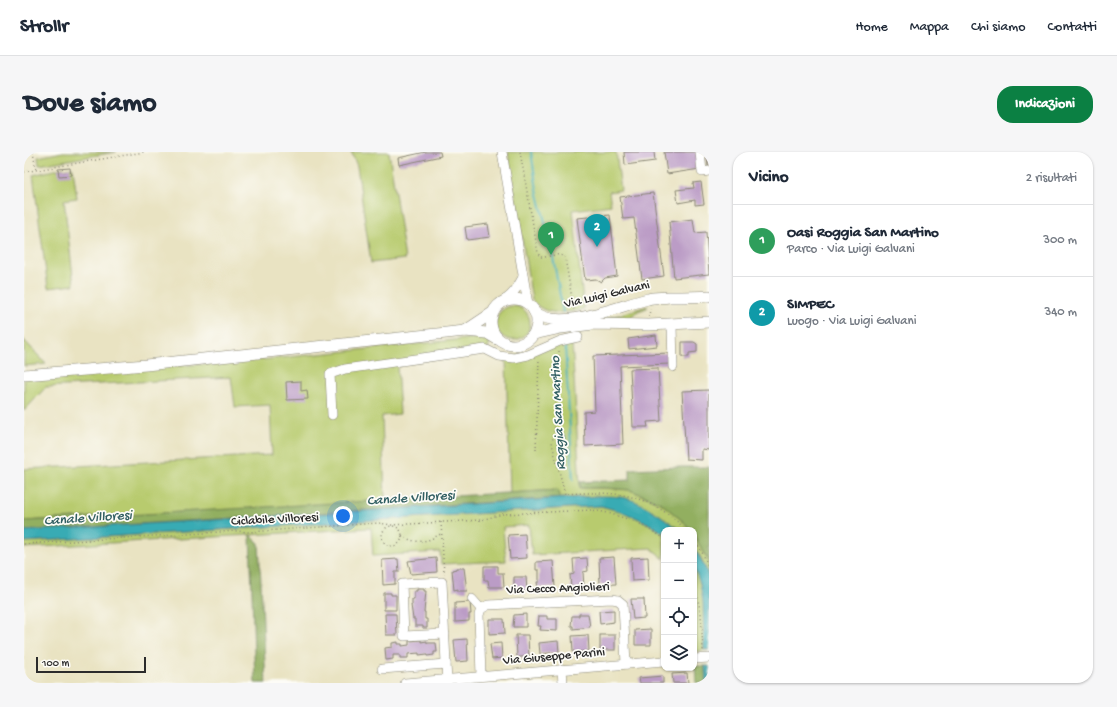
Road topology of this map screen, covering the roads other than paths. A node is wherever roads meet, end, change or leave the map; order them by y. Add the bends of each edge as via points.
1 (502, 152) edge
2 (700, 152) edge
3 (709, 171) edge
4 (523, 277) junction
5 (709, 296) edge
6 (505, 300) junction
7 (531, 307) junction
8 (492, 313) junction
9 (709, 322) edge
10 (560, 324) junction
11 (672, 324) junction
12 (465, 331) junction
13 (534, 334) junction
14 (578, 337) dead end
15 (497, 339) junction
16 (673, 367) dead end
17 (24, 375) edge
18 (332, 415) dead end
19 (472, 599) dead end
20 (481, 609) junction
21 (445, 634) junction
22 (661, 661) edge
23 (446, 664) junction
24 (626, 664) junction
25 (382, 669) dead end
26 (562, 669) junction
27 (481, 676) junction
28 (447, 681) edge
29 (405, 683) edge
30 (563, 683) edge

1 - 4 street
2 - 3 street via 702,172
4 - 6 street via 511,296
4 - 7 street
5 - 10 main road, Via Luigi Galvani via 649,298
6 - 7 main road via 521,300
6 - 8 main road via 497,305
7 - 10 main road via 539,316
7 - 13 main road via 537,323
8 - 12 main road
8 - 15 main road via 490,327
9 - 11 main road, Via Luigi Galvani
10 - 11 main road, Via Luigi Galvani
10 - 13 main road
11 - 16 street
12 - 15 main road via 487,333
12 - 17 main road via 146,365
13 - 15 main road via 517,345 504,344
14 - 18 street via 514,358 500,356 485,349 345,369 330,374
19 - 20 street
20 - 24 street, Via Cecco Angiolieri via 488,605 618,600 623,604
20 - 27 street
21 - 21 street via 404,636 402,584 442,582
21 - 23 street
22 - 24 street, Via Giuseppe Parini
23 - 25 street
23 - 28 street
24 - 26 street, Via Giuseppe Parini
26 - 27 street, Via Giuseppe Parini
26 - 30 street
27 - 28 street, Via Giuseppe Parini
28 - 29 street, Via Giuseppe Parini

